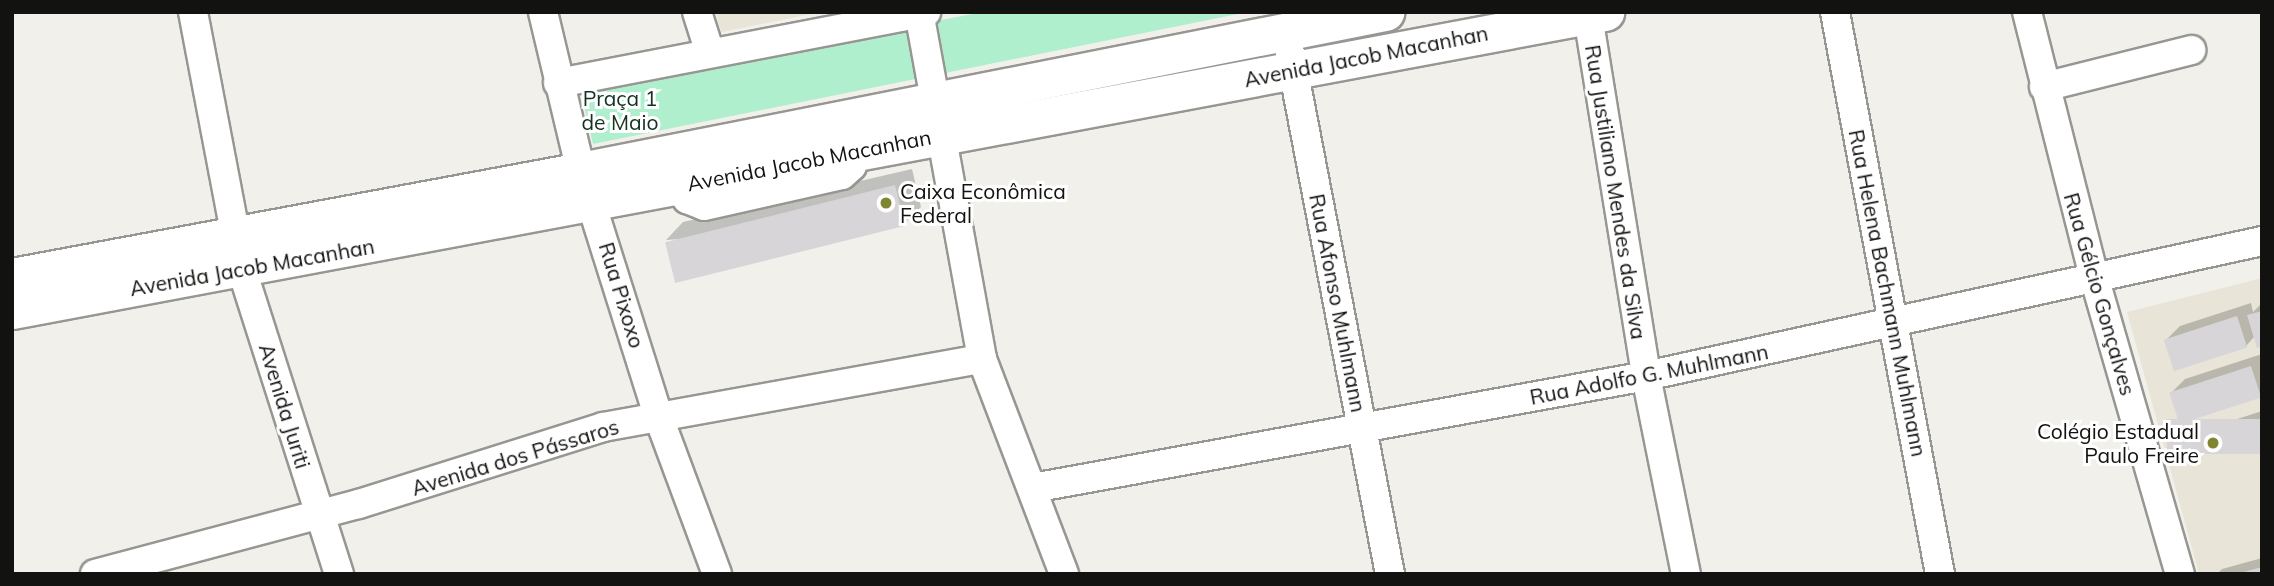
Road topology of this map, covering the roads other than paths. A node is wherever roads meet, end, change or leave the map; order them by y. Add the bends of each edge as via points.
1 (193, 12) edge
2 (543, 12) edge
3 (697, 12) edge
4 (1385, 12) edge
5 (1835, 12) edge
6 (2026, 12) edge
7 (921, 13) edge
8 (1596, 14) edge
9 (1286, 32) junction
10 (2191, 50) dead end
11 (710, 53) junction
12 (1295, 70) junction
13 (558, 83) junction
14 (2044, 87) junction
15 (939, 117) junction
16 (587, 188) junction
17 (2262, 241) edge
18 (238, 254) junction
19 (12, 277) edge
20 (2095, 280) junction
21 (12, 310) edge
22 (1894, 324) junction
23 (982, 359) junction
24 (1646, 376) junction
25 (659, 418) junction
26 (1362, 430) junction
27 (1033, 488) junction
28 (318, 515) junction
29 (95, 574) edge
30 (339, 574) edge
31 (717, 574) edge
32 (1064, 574) edge
33 (1390, 574) edge
34 (1686, 574) edge
35 (1940, 574) edge
36 (2180, 574) edge

1 - 18 street, Avenida Juriti
2 - 13 street, Rua Pixoxo
3 - 11 street
4 - 9 main road, Avenida Jacob Macanhan
5 - 22 street, Rua Helena Bachmann Muhlmann
6 - 14 street, Rua Gélcio Gonçalves
7 - 11 street
7 - 15 street
8 - 12 main road, Avenida Jacob Macanhan
8 - 24 street, Rua Justiliano Mendes da Silva
9 - 12 street, Rua Afonso Muhlmann
9 - 15 main road, Avenida Jacob Macanhan
10 - 14 street
11 - 13 street
12 - 15 main road, Avenida Jacob Macanhan
12 - 26 street, Rua Afonso Muhlmann
13 - 16 street, Rua Pixoxo
14 - 20 street, Rua Gélcio Gonçalves
15 - 16 main road, Avenida Jacob Macanhan
15 - 16 main road, Avenida Jacob Macanhan via 857,150 680,186
15 - 23 street
16 - 18 main road, Avenida Jacob Macanhan
16 - 25 street, Rua Pixoxo
17 - 20 street, Rua Adolfo G. Muhlmann
18 - 19 main road, Avenida Jacob Macanhan
18 - 21 main road, Avenida Jacob Macanhan
18 - 28 street, Avenida Juriti
20 - 22 street, Rua Adolfo G. Muhlmann
20 - 36 street, Rua Gélcio Gonçalves
22 - 24 street, Rua Adolfo G. Muhlmann
22 - 35 street, Rua Helena Bachmann Muhlmann
23 - 25 street, Avenida dos Pássaros
23 - 27 street
24 - 26 street, Rua Adolfo G. Muhlmann
24 - 34 street, Rua Justiliano Mendes da Silva
25 - 28 street, Avenida dos Pássaros via 603,427
25 - 31 street, Rua Pixoxo
26 - 27 street, Rua Adolfo G. Muhlmann
26 - 33 street, Rua Afonso Muhlmann
27 - 32 street
28 - 29 street, Avenida dos Pássaros
28 - 30 street, Avenida Juriti

